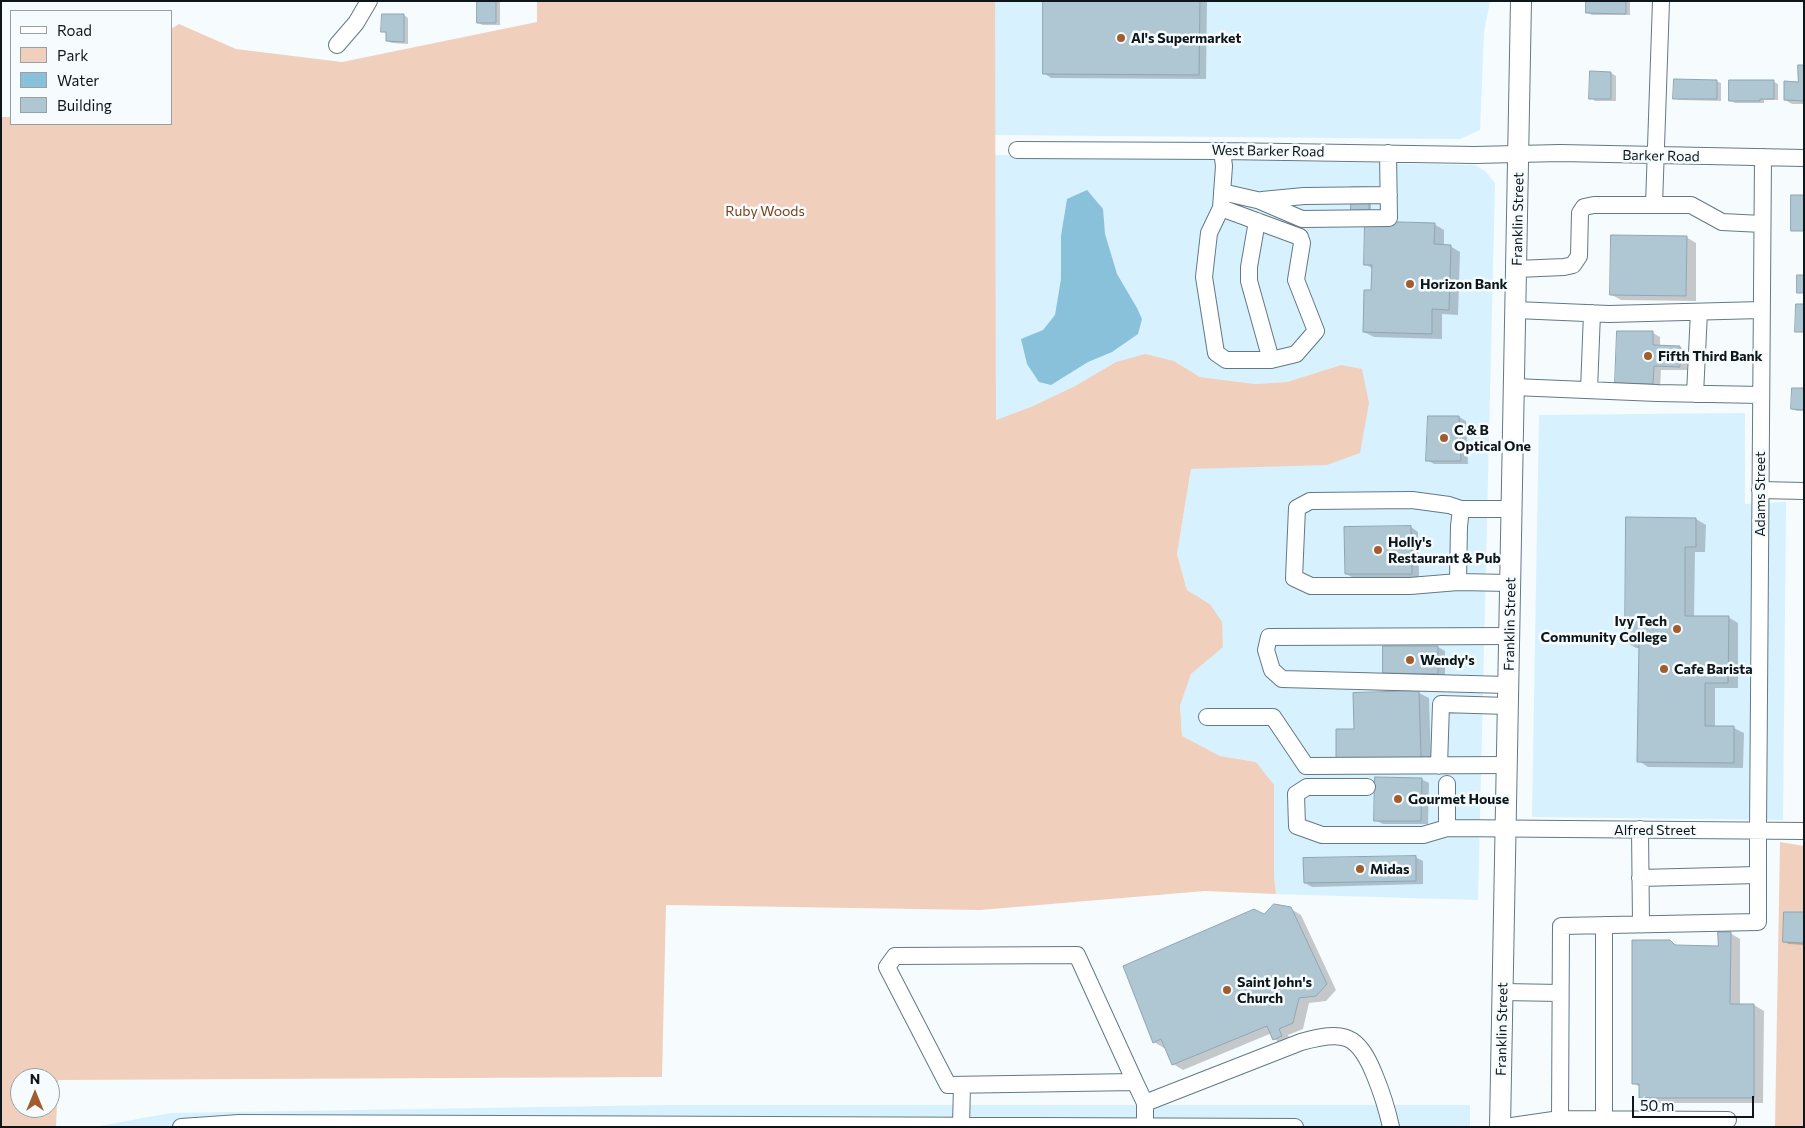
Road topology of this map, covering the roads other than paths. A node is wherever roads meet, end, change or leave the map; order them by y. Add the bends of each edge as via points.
1 (369, 1) edge
2 (1521, 1) edge
3 (1661, 1) edge
4 (337, 45) dead end
5 (1017, 150) dead end
6 (1222, 151) junction
7 (1388, 153) junction
8 (1519, 154) junction
9 (1656, 156) junction
10 (1763, 157) junction
11 (1804, 158) edge
12 (1221, 200) junction
13 (1260, 201) junction
14 (1389, 203) junction
15 (1654, 205) junction
16 (1257, 221) junction
17 (1762, 224) junction
18 (1517, 269) junction
19 (1516, 310) junction
20 (1761, 310) junction
21 (1699, 312) junction
22 (1592, 313) junction
23 (1271, 360) junction
24 (1514, 387) junction
25 (1589, 390) junction
26 (1695, 394) junction
27 (1761, 395) junction
28 (1760, 490) junction
29 (1804, 491) edge
30 (1461, 509) junction
31 (1512, 509) junction
32 (1458, 582) junction
33 (1510, 583) junction
34 (1510, 636) junction
35 (1508, 685) junction
36 (1508, 706) junction
37 (1207, 717) dead end
38 (1506, 765) junction
39 (1439, 766) junction
40 (1447, 784) dead end
41 (1367, 787) dead end
42 (1446, 828) junction
43 (1506, 829) junction
44 (1640, 830) junction
45 (1758, 830) junction
46 (1804, 830) edge
47 (1758, 875) junction
48 (1640, 878) junction
49 (1641, 924) junction
50 (1604, 925) junction
51 (1502, 992) junction
52 (1560, 993) junction
53 (1136, 1082) junction
54 (962, 1085) junction
55 (1145, 1102) junction
56 (1604, 1119) junction
57 (1728, 1120) dead end
58 (1553, 1122) edge
59 (235, 1125) edge
60 (511, 1126) edge
61 (534, 1126) edge
62 (688, 1126) edge
63 (718, 1126) edge
64 (961, 1126) edge
65 (1063, 1126) edge
66 (1145, 1126) edge
67 (181, 1127) edge
68 (1183, 1127) edge
69 (1295, 1127) edge
70 (1391, 1127) edge
71 (1500, 1127) edge
72 (1505, 1127) edge

1 - 4 street
2 - 8 main road, Franklin Street
3 - 9 street
5 - 6 street, West Barker Road
6 - 7 street, West Barker Road
6 - 12 street
7 - 8 street, West Barker Road
7 - 14 street
8 - 9 street, Barker Road
8 - 18 main road, Franklin Street
9 - 10 street, Barker Road
9 - 15 street
10 - 11 street, Barker Road
10 - 17 street, Adams Street
12 - 13 street
12 - 16 street
12 - 23 street via 1209,233 1204,277 1216,353 1226,360
13 - 14 street via 1304,196
13 - 14 street via 1302,219 1389,218
15 - 17 street via 1691,205 1722,222
15 - 18 street via 1584,207 1580,214 1578,256 1573,265
16 - 23 street via 1249,281
16 - 23 street via 1300,237 1302,243 1296,280 1316,331 1296,354
17 - 20 street, Adams Street
18 - 19 main road, Franklin Street
19 - 22 street
19 - 24 main road, Franklin Street
20 - 21 street
20 - 27 street, Adams Street
21 - 22 street
21 - 26 street
22 - 25 street
24 - 25 street
24 - 31 main road, Franklin Street
25 - 26 street
26 - 27 street
27 - 28 street, Adams Street
28 - 29 street
28 - 45 street, Adams Street
30 - 31 street
30 - 32 street
30 - 32 street via 1412,500 1310,501 1297,508 1294,578 1311,586 1410,586
31 - 33 main road, Franklin Street
32 - 33 street
33 - 34 main road, Franklin Street
34 - 35 main road, Franklin Street
34 - 35 street via 1269,637 1266,650 1272,670 1282,679
35 - 36 main road, Franklin Street
36 - 38 main road, Franklin Street
36 - 39 street via 1441,704
37 - 39 street via 1273,717 1306,766
38 - 39 street
38 - 43 main road, Franklin Street
40 - 42 street
41 - 42 street, Alfred Street via 1307,787 1296,794 1297,826 1322,835 1423,835
42 - 43 street, Alfred Street
43 - 44 street, Alfred Street
43 - 51 main road, Franklin Street
44 - 45 street, Alfred Street
44 - 48 street
45 - 46 street, Alfred Street
45 - 47 street, Adams Street
47 - 48 street
47 - 49 street, Adams Street via 1758,922
48 - 49 street
49 - 50 street
50 - 52 street via 1561,926
50 - 56 street
51 - 52 street
51 - 71 main road, Franklin Street
52 - 58 street
53 - 54 street
53 - 54 street via 1077,955 895,956 887,967 948,1085
53 - 55 street
54 - 64 street
55 - 66 street
55 - 70 street via 1301,1042 1323,1036 1341,1036 1356,1041 1367,1055 1386,1104
56 - 57 street
56 - 58 street
58 - 72 street
59 - 60 street
59 - 67 street
60 - 61 street
61 - 62 street
62 - 63 street
63 - 64 street
64 - 65 street
65 - 66 street
66 - 68 street
68 - 69 street

